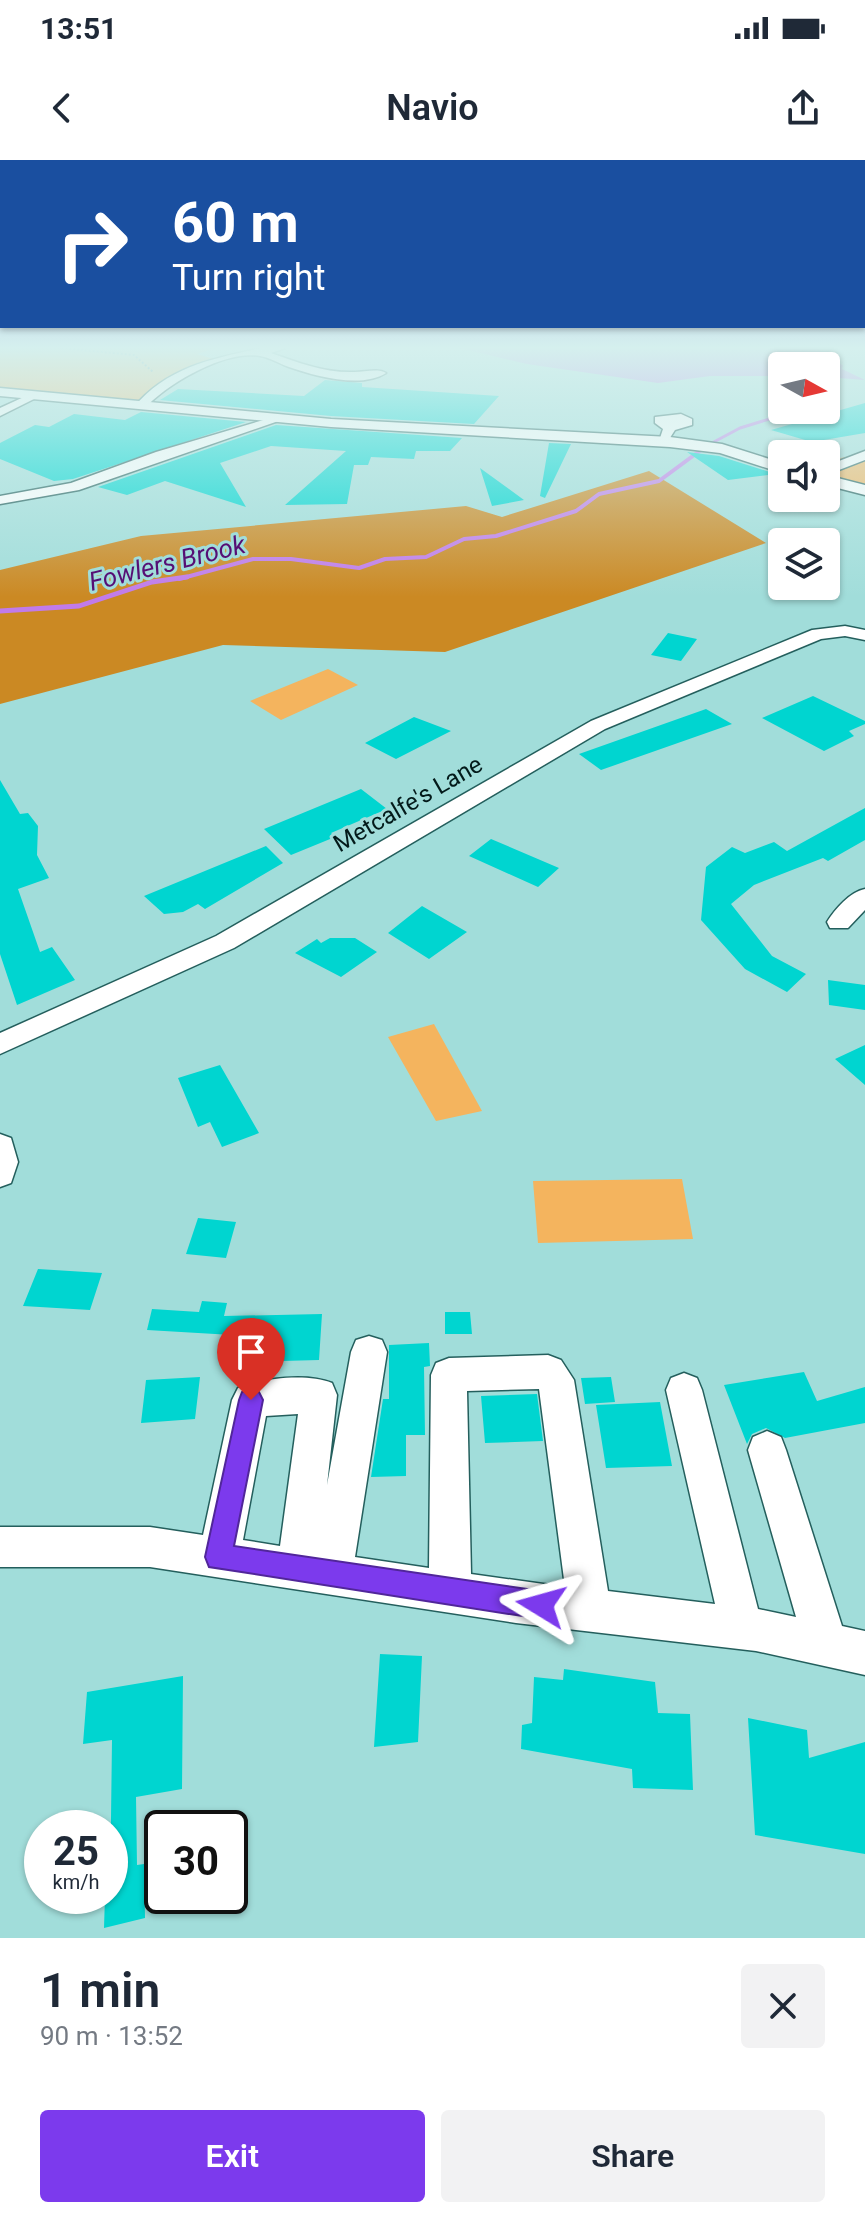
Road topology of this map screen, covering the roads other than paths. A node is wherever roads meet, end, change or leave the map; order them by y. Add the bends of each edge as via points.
1 (246, 431) edge
2 (575, 431) edge
3 (865, 455) edge
4 (768, 464) edge
5 (840, 465) edge
6 (840, 484) edge
7 (865, 490) edge
8 (0, 500) edge
9 (858, 633) edge
10 (865, 896) edge
11 (839, 922) dead end
12 (0, 1044) edge
13 (0, 1146) edge
14 (0, 1174) edge
15 (369, 1352) dead end
16 (684, 1390) dead end
17 (767, 1450) dead end
18 (0, 1547) edge
19 (219, 1557) junction
20 (314, 1572) junction
21 (450, 1590) junction
22 (590, 1611) junction
23 (742, 1629) junction
24 (845, 1649) edge

1 - 8 street via 167,452 71,488
2 - 4 main road via 666,435
3 - 5 street
6 - 7 main road
9 - 12 street, Metcalfe's Lane via 818,634 598,725 225,942
10 - 11 street
13 - 14 street
15 - 20 street
16 - 23 street
17 - 24 street
18 - 19 street via 150,1547
19 - 20 street
19 - 20 street via 251,1400 319,1395
20 - 21 street
21 - 22 street
21 - 22 street via 449,1375 548,1372 556,1380
22 - 23 street
23 - 24 street

